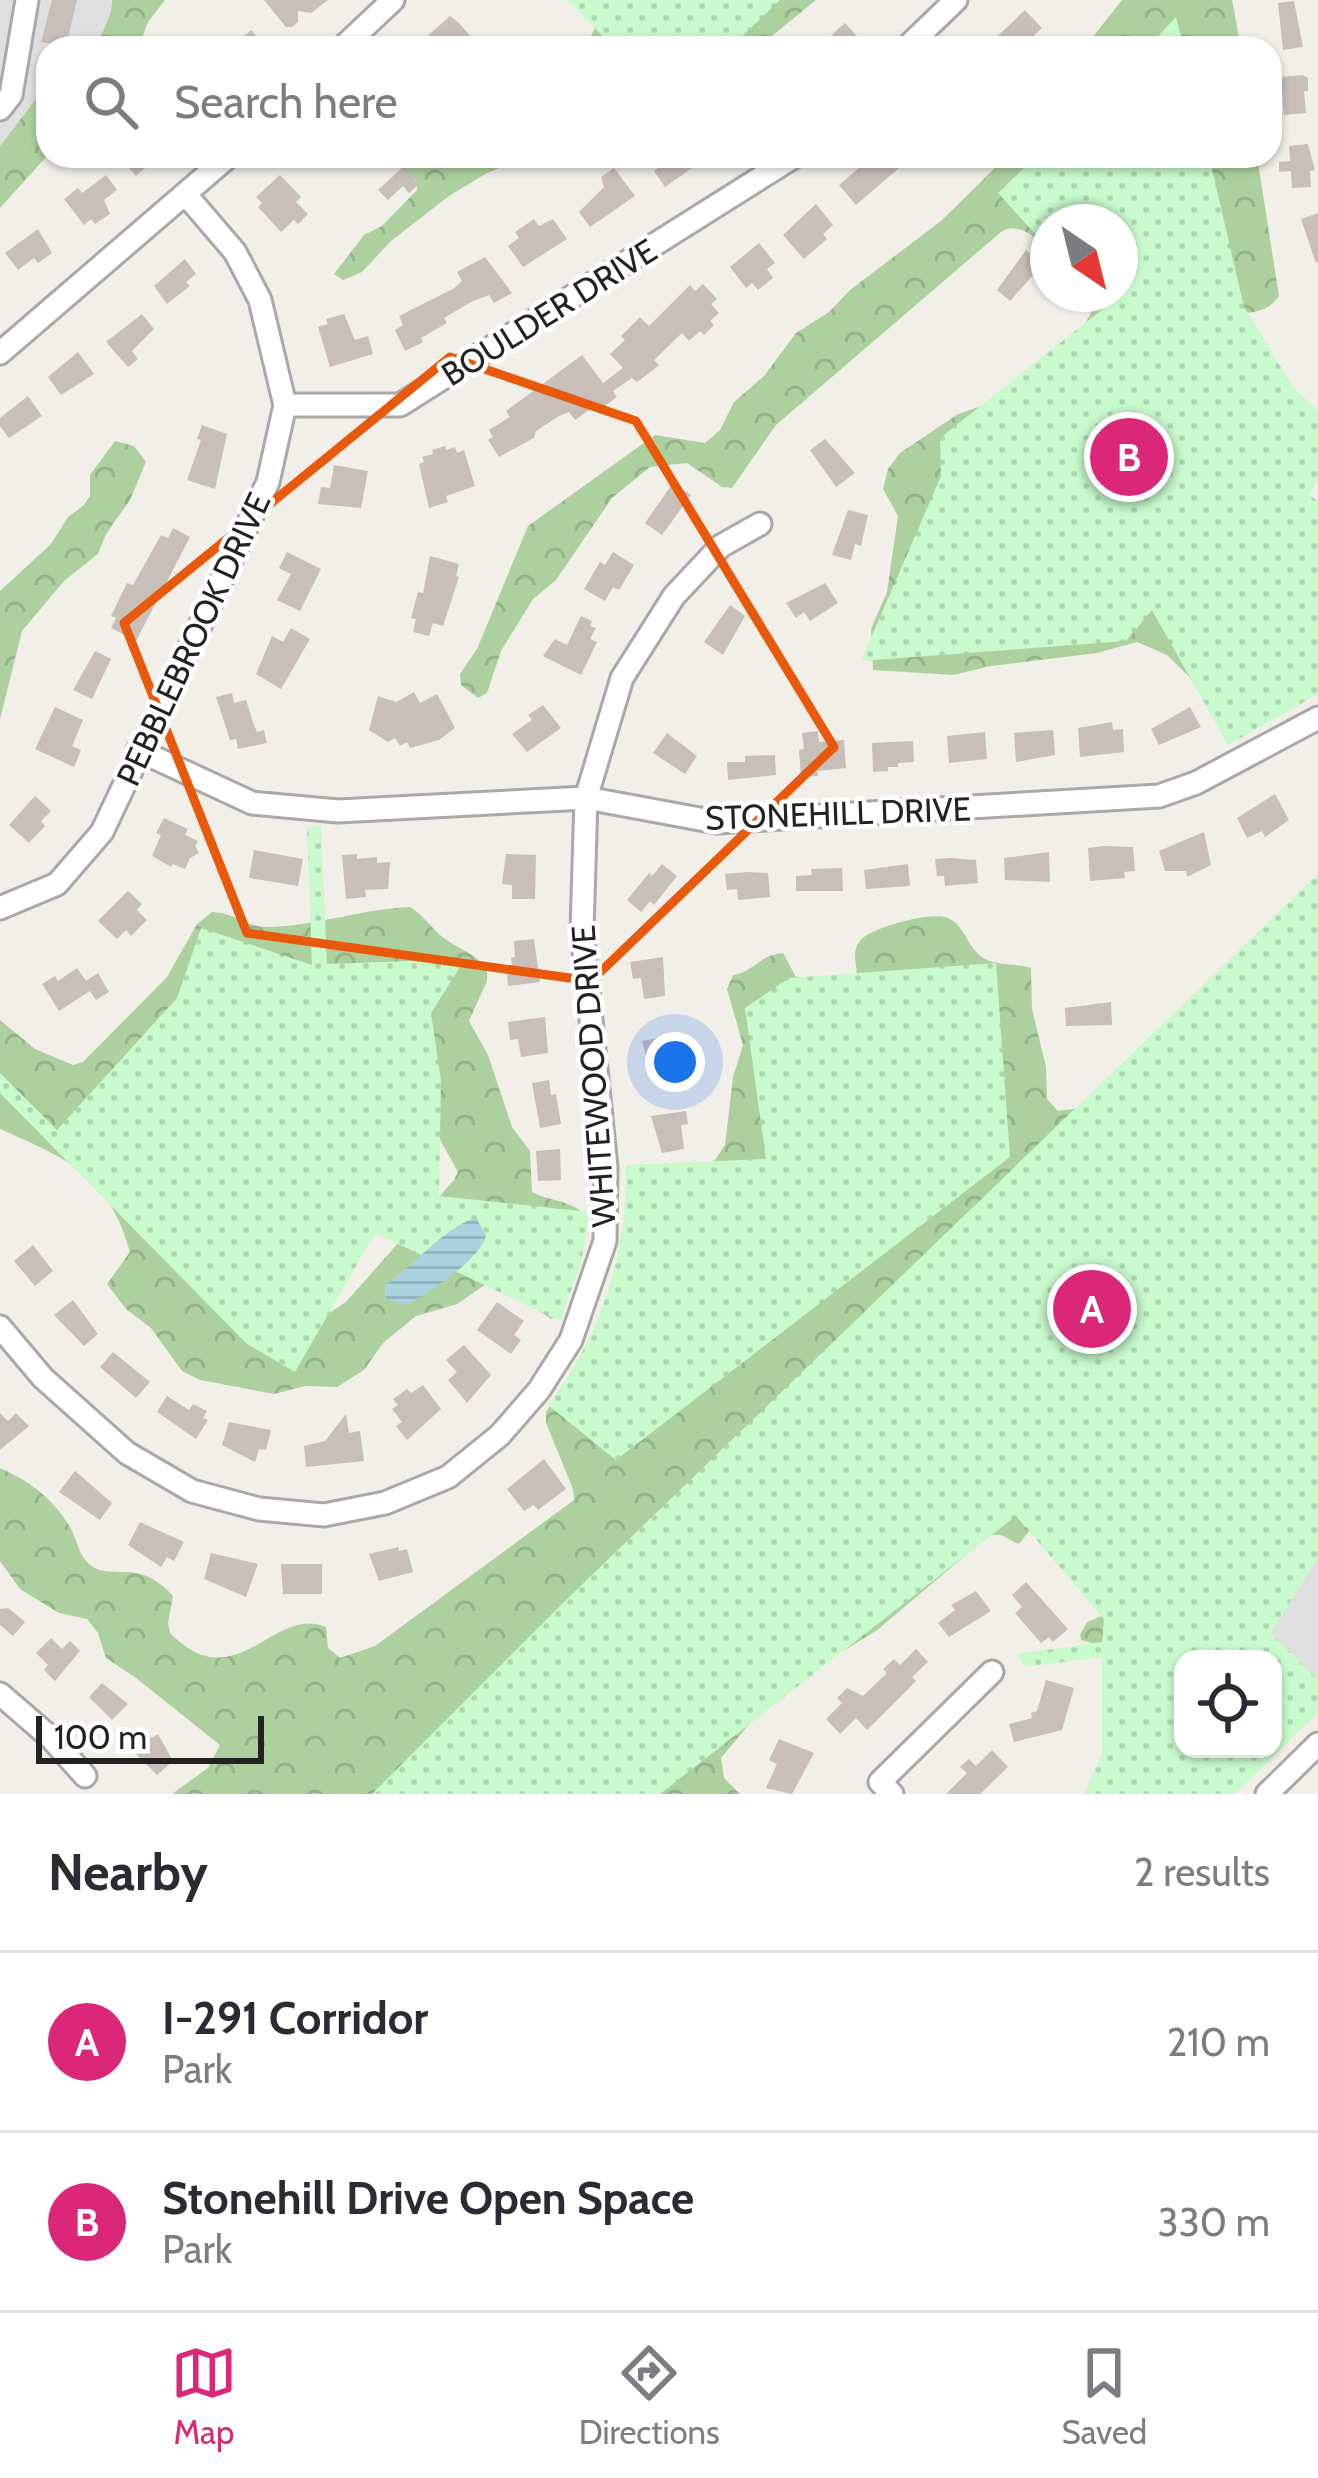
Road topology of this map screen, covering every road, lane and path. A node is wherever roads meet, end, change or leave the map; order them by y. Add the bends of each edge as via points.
1 (27, 0) edge
2 (393, 0) edge
3 (956, 0) edge
4 (356, 36) edge
5 (918, 36) edge
6 (0, 110) edge
7 (216, 168) edge
8 (776, 168) edge
9 (187, 196) junction
10 (0, 353) edge
11 (285, 405) junction
12 (760, 524) dead end
13 (1318, 718) edge
14 (138, 750) junction
15 (586, 798) junction
16 (0, 908) edge
17 (0, 1327) edge
18 (992, 1672) dead end
19 (0, 1694) edge
20 (1318, 1744) edge
21 (85, 1776) dead end
22 (892, 1794) edge
23 (1267, 1794) edge

1 - 6 street via 11,95
2 - 4 street
3 - 5 street
7 - 9 street
8 - 11 street, BOULDER DRIVE via 400,405
9 - 10 street
9 - 11 street, PEBBLEBROOK DRIVE via 236,252 260,300
11 - 14 street, PEBBLEBROOK DRIVE via 268,482
12 - 15 street, WHITEWOOD DRIVE via 722,546 674,596 622,678
13 - 15 street, STONEHILL DRIVE via 1159,796 716,822
14 - 15 street, STONEHILL DRIVE via 252,803 338,812
14 - 16 street, PEBBLEBROOK DRIVE via 102,832 57,884
15 - 17 street, WHITEWOOD DRIVE via 582,931 606,1167 604,1241 571,1340 500,1435 448,1477 385,1503 324,1515 259,1509 191,1491 128,1453
18 - 22 street via 880,1782
19 - 21 street
20 - 23 street

